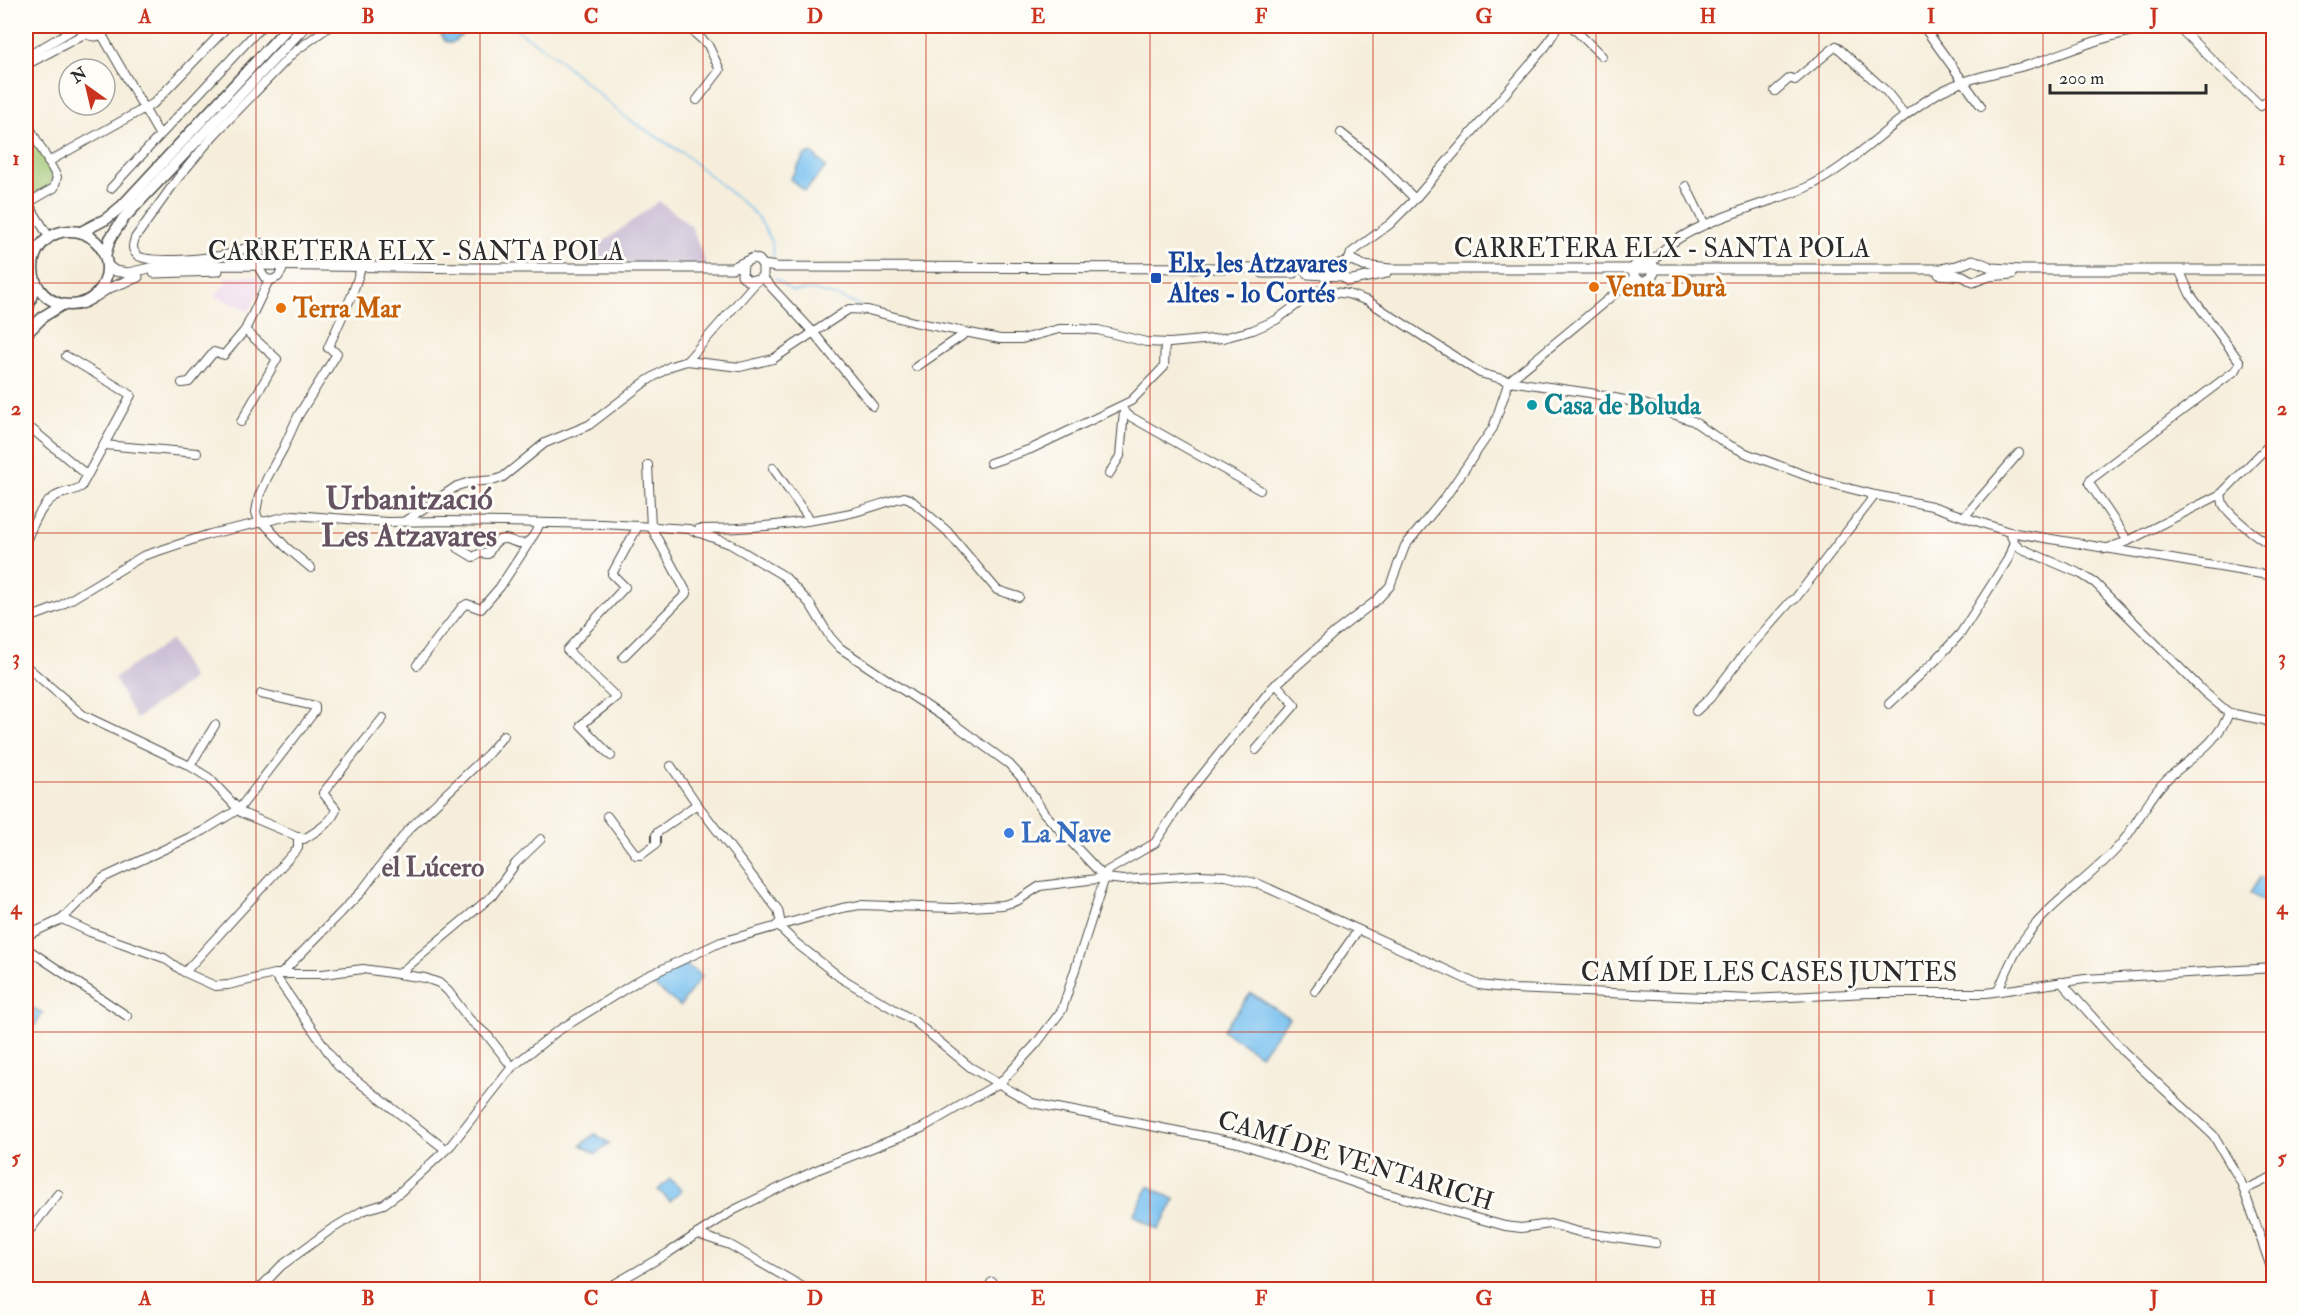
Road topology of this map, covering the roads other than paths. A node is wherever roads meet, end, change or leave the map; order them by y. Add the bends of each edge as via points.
1 (80, 26) edge
2 (109, 26) edge
3 (228, 26) edge
4 (289, 26) edge
5 (305, 26) edge
6 (330, 26) edge
7 (687, 26) edge
8 (1558, 26) edge
9 (1571, 26) edge
10 (1923, 26) edge
11 (2150, 26) edge
12 (2177, 26) edge
13 (256, 27) edge
14 (86, 33) junction
15 (102, 35) junction
16 (1602, 56) dead end
17 (26, 57) edge
18 (26, 65) edge
19 (1964, 81) junction
20 (1775, 91) dead end
21 (2274, 95) edge
22 (697, 100) dead end
23 (1981, 106) dead end
24 (143, 109) junction
25 (1905, 115) junction
26 (26, 121) edge
27 (1341, 133) dead end
28 (159, 134) junction
29 (48, 162) junction
30 (1686, 186) dead end
31 (111, 188) dead end
32 (1415, 199) junction
33 (27, 204) edge
34 (1705, 225) junction
35 (81, 232) junction
36 (49, 237) junction
37 (38, 247) junction
38 (26, 250) edge
39 (271, 257) junction
40 (106, 260) junction
41 (1345, 262) junction
42 (743, 264) junction
43 (1359, 264) junction
44 (1964, 264) junction
45 (239, 265) junction
46 (1982, 265) junction
47 (283, 268) junction
48 (1654, 268) junction
49 (260, 270) junction
50 (360, 271) junction
51 (2274, 272) edge
52 (1634, 273) junction
53 (761, 274) junction
54 (2181, 274) junction
55 (742, 275) junction
56 (1963, 276) junction
57 (31, 277) edge
58 (1349, 279) junction
59 (1981, 279) junction
60 (269, 280) junction
61 (1342, 293) junction
62 (95, 297) junction
63 (62, 305) junction
64 (26, 315) edge
65 (244, 330) junction
66 (813, 332) junction
67 (966, 333) junction
68 (26, 334) edge
69 (1165, 343) junction
70 (66, 356) dead end
71 (687, 361) junction
72 (916, 367) dead end
73 (1509, 381) junction
74 (182, 383) dead end
75 (1124, 404) junction
76 (873, 406) dead end
77 (1124, 413) junction
78 (241, 422) dead end
79 (33, 430) dead end
80 (2274, 440) edge
81 (104, 445) junction
82 (197, 453) dead end
83 (2019, 453) dead end
84 (990, 463) dead end
85 (648, 465) dead end
86 (773, 468) dead end
87 (1109, 474) dead end
88 (87, 475) junction
89 (1260, 490) dead end
90 (2220, 494) junction
91 (1875, 495) junction
92 (1965, 516) junction
93 (810, 520) junction
94 (260, 521) junction
95 (405, 521) junction
96 (540, 523) junction
97 (639, 526) junction
98 (651, 527) junction
99 (689, 530) junction
100 (2009, 532) junction
101 (26, 541) edge
102 (530, 541) junction
103 (2128, 541) junction
104 (2014, 542) junction
105 (2274, 546) edge
106 (458, 548) dead end
107 (2103, 549) junction
108 (311, 568) dead end
109 (2274, 576) edge
110 (1018, 597) dead end
111 (26, 619) edge
112 (622, 657) dead end
113 (417, 665) dead end
114 (26, 666) edge
115 (1276, 684) junction
116 (261, 694) dead end
117 (1889, 705) dead end
118 (1696, 711) dead end
119 (2229, 713) junction
120 (383, 718) dead end
121 (2274, 724) edge
122 (215, 725) dead end
123 (504, 735) dead end
124 (1256, 750) dead end
125 (611, 756) dead end
126 (190, 766) junction
127 (671, 766) dead end
128 (697, 804) junction
129 (239, 808) junction
130 (607, 816) dead end
131 (298, 836) junction
132 (541, 839) dead end
133 (1105, 878) junction
134 (76, 907) junction
135 (62, 919) junction
136 (779, 925) junction
137 (76, 926) junction
138 (1359, 930) junction
139 (26, 936) edge
140 (26, 948) edge
141 (2274, 968) edge
142 (185, 972) junction
143 (400, 973) junction
144 (278, 974) junction
145 (2061, 982) junction
146 (1315, 991) dead end
147 (1998, 991) junction
148 (127, 1016) dead end
149 (512, 1067) junction
150 (998, 1084) junction
151 (446, 1149) junction
152 (2274, 1176) edge
153 (2244, 1190) junction
154 (58, 1194) dead end
155 (697, 1234) junction
156 (26, 1235) edge
157 (1656, 1242) dead end
158 (2273, 1272) edge
159 (992, 1282) dead end
160 (258, 1290) edge
161 (604, 1290) edge
162 (808, 1290) edge
163 (986, 1290) edge

1 - 14 street
1 - 17 street
2 - 15 street
3 - 24 street via 154,103
4 - 35 highway via 122,206
5 - 40 highway via 123,219 110,239
6 - 39 street via 294,52 214,135 178,178 135,238 133,247 144,259 166,259 216,257 263,243
7 - 22 street via 708,45 720,70
8 - 32 street
9 - 16 street
10 - 19 street
11 - 19 street
12 - 21 street via 2261,106
13 - 28 street
14 - 15 street via 93,37
14 - 18 street
15 - 24 street
19 - 23 street
19 - 25 street
20 - 25 street via 1790,78 1795,80 1836,46 1886,91
24 - 28 street
24 - 29 street
25 - 34 street via 1819,180
26 - 29 street
27 - 32 street
28 - 31 street
29 - 33 street via 57,177 54,188
30 - 34 street
32 - 41 street
33 - 36 street
34 - 48 street via 1682,237
35 - 36 highway via 70,230
35 - 40 highway via 92,237
36 - 37 highway
37 - 38 main road
37 - 57 highway
39 - 45 street
39 - 47 street
40 - 45 main road, CARRETERA ELX - SANTA POLA via 115,271 128,273 170,266
40 - 62 highway via 104,282
41 - 43 main road, CARRETERA ELX - SANTA POLA
41 - 53 main road via 1326,268 777,267
41 - 58 main road via 1339,270
42 - 47 main road, CARRETERA ELX - SANTA POLA via 732,268
42 - 53 main road, CARRETERA ELX - SANTA POLA via 753,258
42 - 55 main road
43 - 52 main road, CARRETERA ELX - SANTA POLA via 1390,269
43 - 58 main road via 1361,270
44 - 46 main road via 1973,260
44 - 48 main road, CARRETERA ELX - SANTA POLA via 1941,269
44 - 56 main road
45 - 47 main road, CARRETERA ELX - SANTA POLA
46 - 51 main road via 2021,270
46 - 59 main road
47 - 49 main road, CARRETERA ELX - SANTA POLA
47 - 50 main road, CARRETERA ELX - SANTA POLA
47 - 60 street via 276,279
48 - 52 main road via 1641,260
48 - 52 main road via 1651,279 1644,281
48 - 56 main road, CARRETERA ELX - SANTA POLA
49 - 60 street
49 - 62 main road, CARRETERA ELX - SANTA POLA via 154,273 129,279
50 - 55 main road, CARRETERA ELX - SANTA POLA
50 - 94 street via 328,348 337,353 298,416 259,496 256,512
51 - 54 main road
52 - 58 main road, CARRETERA ELX - SANTA POLA via 1394,272
52 - 73 street
53 - 55 main road, CARRETERA ELX - SANTA POLA via 750,281
53 - 58 main road, CARRETERA ELX - SANTA POLA via 1311,274
53 - 66 street
53 - 71 street
54 - 59 main road via 1999,275
54 - 103 street via 2190,294 2240,365 2091,479 2089,483
56 - 59 main road via 1973,282
57 - 63 highway via 42,294
57 - 64 highway
58 - 61 street
60 - 65 street
61 - 69 street via 1313,292 1276,320 1253,330 1197,342
61 - 73 street via 1368,301 1480,373
62 - 63 highway via 83,303
63 - 68 highway
65 - 74 street via 224,355 214,352 189,382
65 - 78 street via 277,359
66 - 67 street via 849,309 858,308
66 - 71 street via 773,359 759,363 740,367
66 - 76 street
67 - 69 street via 1022,339 1080,328
67 - 72 street
69 - 75 street via 1164,367
70 - 81 street via 131,395
71 - 95 street via 659,373 589,425 545,443 503,477 457,486
73 - 91 street via 1644,404 1693,421 1725,443 1784,468
73 - 115 street via 1493,428 1405,546 1390,586
75 - 77 street
75 - 84 street via 1031,450
77 - 87 street via 1120,456
77 - 89 street
79 - 88 street
80 - 90 street
81 - 82 street
81 - 88 street
83 - 92 street
85 - 98 street
86 - 93 street
88 - 101 street via 81,487 53,498
90 - 103 street
90 - 105 street via 2231,513
91 - 92 street
91 - 118 street via 1795,599
92 - 100 street
93 - 99 street
93 - 110 street via 910,499 947,531 997,590
94 - 95 street via 293,515
94 - 108 street
94 - 111 street via 143,556 58,606
95 - 96 street
96 - 97 street
96 - 102 street
97 - 98 street
97 - 125 street via 612,574 625,587 567,650 616,697 581,725
98 - 99 street
98 - 112 street via 687,593
99 - 133 street via 730,544 784,576 810,604 840,648 1009,764 1054,825
100 - 104 street
100 - 107 street
102 - 106 street via 497,541 488,554 473,557
102 - 113 street via 490,600 481,609 467,604 462,607
103 - 107 street
104 - 117 street via 2008,559 1961,633
104 - 119 street via 2095,583
107 - 109 street
114 - 126 street via 83,715
115 - 124 street via 1295,705
115 - 133 street via 1187,794 1155,843 1107,871
116 - 129 street via 315,706 315,711
119 - 121 street
119 - 147 street via 2203,750 2166,780 2122,843 2030,932
120 - 131 street via 323,794 336,809 335,814 304,839
122 - 126 street
123 - 144 street via 408,830 361,892
126 - 129 street via 209,778
127 - 128 street
128 - 130 street via 658,832 656,844 641,855 636,855
128 - 136 street via 778,910
129 - 131 street via 242,813
129 - 134 street via 203,831 103,878
131 - 142 street via 298,848
132 - 143 street via 516,863 492,896
133 - 136 street, CAMÍ DE LES CASES JUNTES via 1040,886 1003,905 860,905
133 - 138 street, CAMÍ DE LES CASES JUNTES via 1226,876 1258,884
133 - 150 street via 1062,1010
134 - 135 street
134 - 137 street
135 - 137 street
135 - 139 street
136 - 149 street, CAMÍ DE LES CASES JUNTES via 721,942 641,979 556,1032
136 - 150 street, CAMÍ DE VENTARICH via 841,978 914,1021 970,1067
137 - 142 street via 164,958
138 - 146 street
138 - 147 street, CAMÍ DE LES CASES JUNTES via 1471,981 1493,987 1751,999
140 - 148 street
141 - 145 street, CAMÍ DE LES CASES JUNTES
142 - 144 street via 215,986
143 - 144 street via 363,969
143 - 149 street via 439,983
144 - 151 street via 338,1066
145 - 147 street, CAMÍ DE LES CASES JUNTES
145 - 153 street via 2124,1052 2213,1135
149 - 151 street, CAMÍ DE LES CASES JUNTES
150 - 155 street via 922,1128 788,1183
150 - 157 street, CAMÍ DE VENTARICH via 1032,1103 1239,1143 1381,1192 1480,1220 1521,1228 1550,1224 1579,1232
151 - 160 street, CAMÍ DE LES CASES JUNTES via 384,1204 362,1211 330,1230 287,1261
152 - 153 street
153 - 158 street
154 - 156 street
155 - 161 street
155 - 162 street via 730,1245
159 - 163 street

